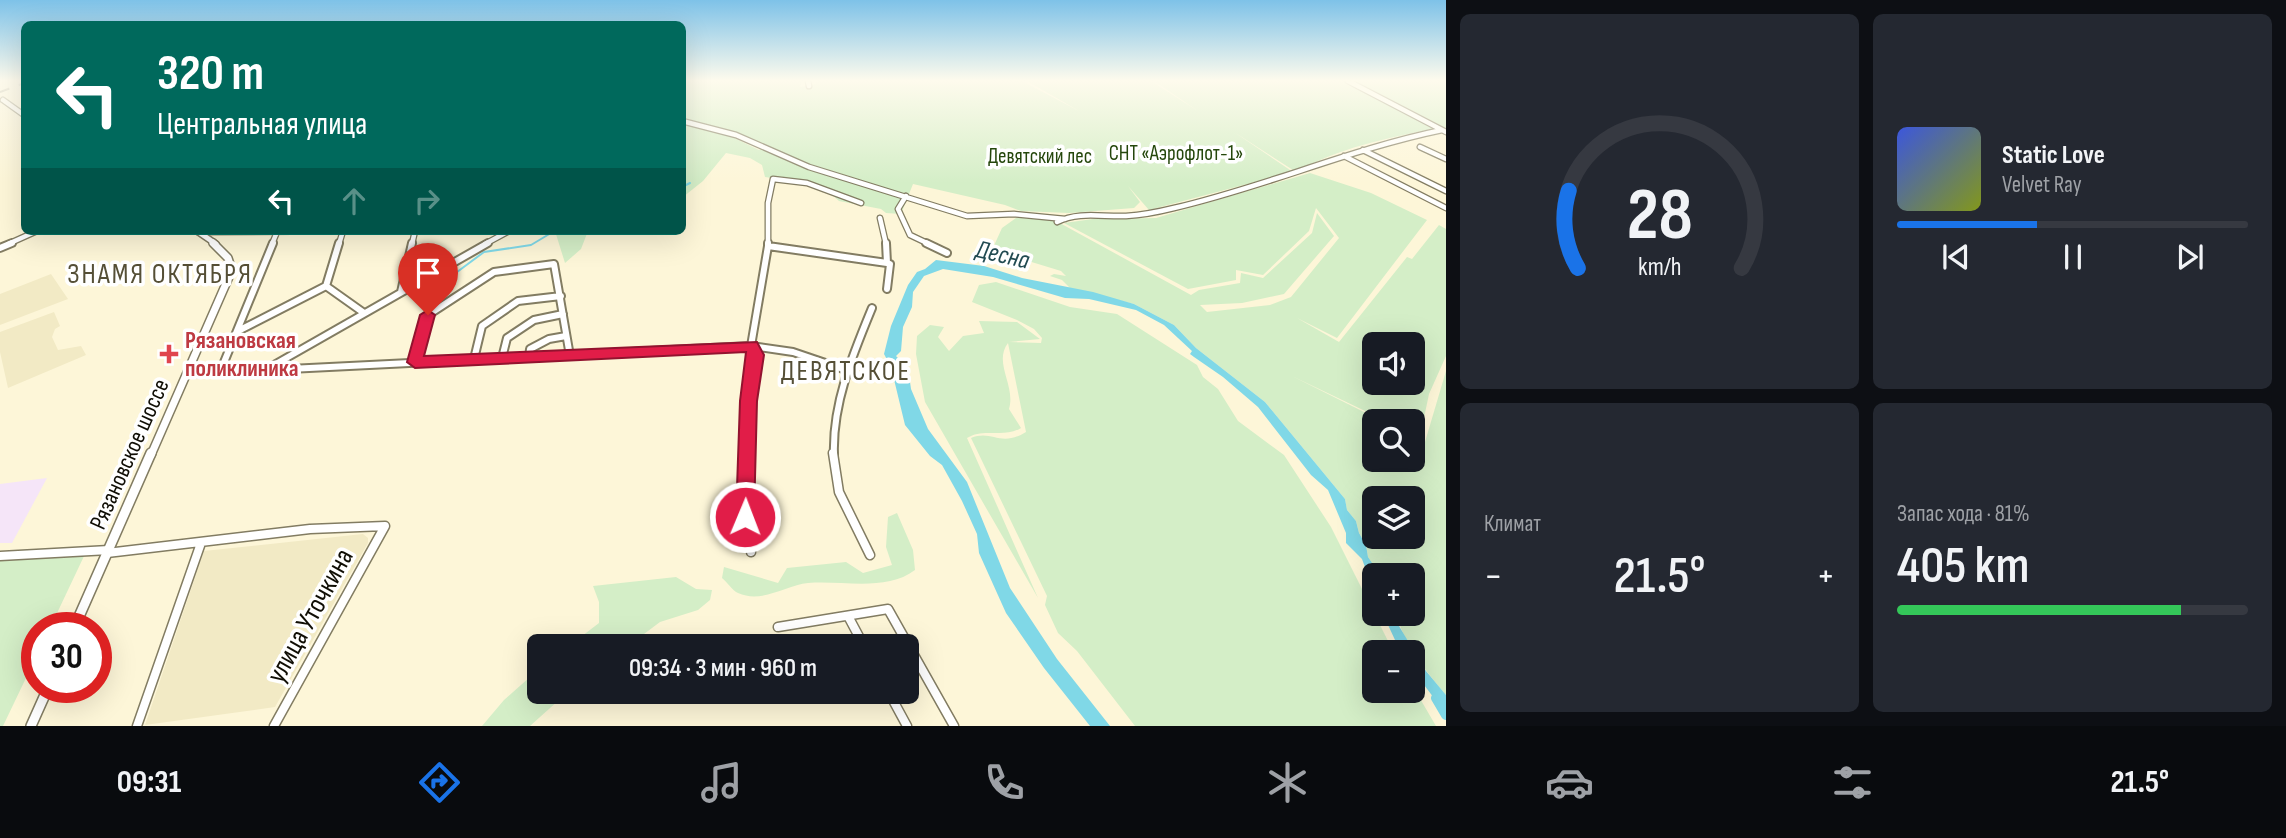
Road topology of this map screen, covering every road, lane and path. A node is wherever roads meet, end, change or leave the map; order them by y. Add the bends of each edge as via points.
1 (1413, 115) edge
2 (686, 122) edge
3 (1444, 131) edge
4 (1420, 147) dead end
5 (1363, 149) junction
6 (1344, 156) junction
7 (1446, 159) edge
8 (1446, 191) edge
9 (906, 196) junction
10 (861, 203) dead end
11 (1446, 208) edge
12 (880, 218) dead end
13 (1065, 219) junction
14 (1058, 222) dead end
15 (28, 235) edge
16 (202, 235) edge
17 (276, 235) edge
18 (342, 235) edge
19 (414, 235) edge
20 (502, 235) edge
21 (768, 246) junction
22 (0, 248) edge
23 (947, 253) dead end
24 (887, 263) junction
25 (326, 286) junction
26 (887, 289) dead end
27 (401, 292) junction
28 (561, 296) junction
29 (872, 307) dead end
30 (364, 313) junction
31 (563, 314) junction
32 (237, 332) junction
33 (566, 336) junction
34 (751, 346) junction
35 (570, 356) junction
36 (528, 357) junction
37 (502, 358) junction
38 (474, 359) junction
39 (415, 362) junction
40 (265, 370) junction
41 (846, 370) junction
42 (220, 372) junction
43 (188, 374) junction
44 (201, 543) junction
45 (108, 552) junction
46 (751, 552) dead end
47 (870, 555) dead end
48 (0, 556) edge
49 (81, 612) edge
50 (848, 616) junction
51 (778, 627) dead end
52 (858, 634) edge
53 (41, 703) edge
54 (895, 704) edge
55 (31, 726) edge
56 (137, 726) edge
57 (274, 726) edge
58 (907, 726) edge
59 (954, 726) edge

1 - 3 street
2 - 9 street via 736,135 806,166
3 - 5 street
4 - 7 street
5 - 6 street
5 - 8 street
6 - 11 street
6 - 13 street via 1299,173 1154,212
9 - 13 street via 967,216
9 - 23 street via 898,209 910,235
10 - 21 street via 842,201 807,183 776,178 768,202
12 - 24 street
13 - 14 street
15 - 22 street
16 - 43 main road, Рязановское шоссе via 225,252 232,270
17 - 32 street
18 - 25 street
19 - 27 street
20 - 27 street
21 - 24 street
21 - 34 street
24 - 26 street
25 - 30 street
25 - 32 street
27 - 30 street
28 - 31 street
28 - 38 street via 519,301 482,326
28 - 39 street via 554,264 494,272 428,315
29 - 41 street
30 - 40 street
31 - 33 street
31 - 37 street via 534,320 507,338
32 - 42 street
33 - 35 street
33 - 36 street via 548,338 530,349
34 - 35 street
34 - 41 street via 793,352
34 - 46 street via 756,355 749,401 745,517
35 - 36 street
36 - 37 street
37 - 38 street
38 - 39 street
39 - 40 street
40 - 42 street
41 - 47 street via 836,413 834,472
42 - 43 street
43 - 45 main road, Рязановское шоссе
44 - 45 street
44 - 56 street
44 - 57 street, улица Уточкина via 384,526
45 - 48 street
45 - 49 main road, Рязановское шоссе
50 - 51 street
50 - 52 street
50 - 59 street via 888,609
53 - 55 main road
54 - 58 street

